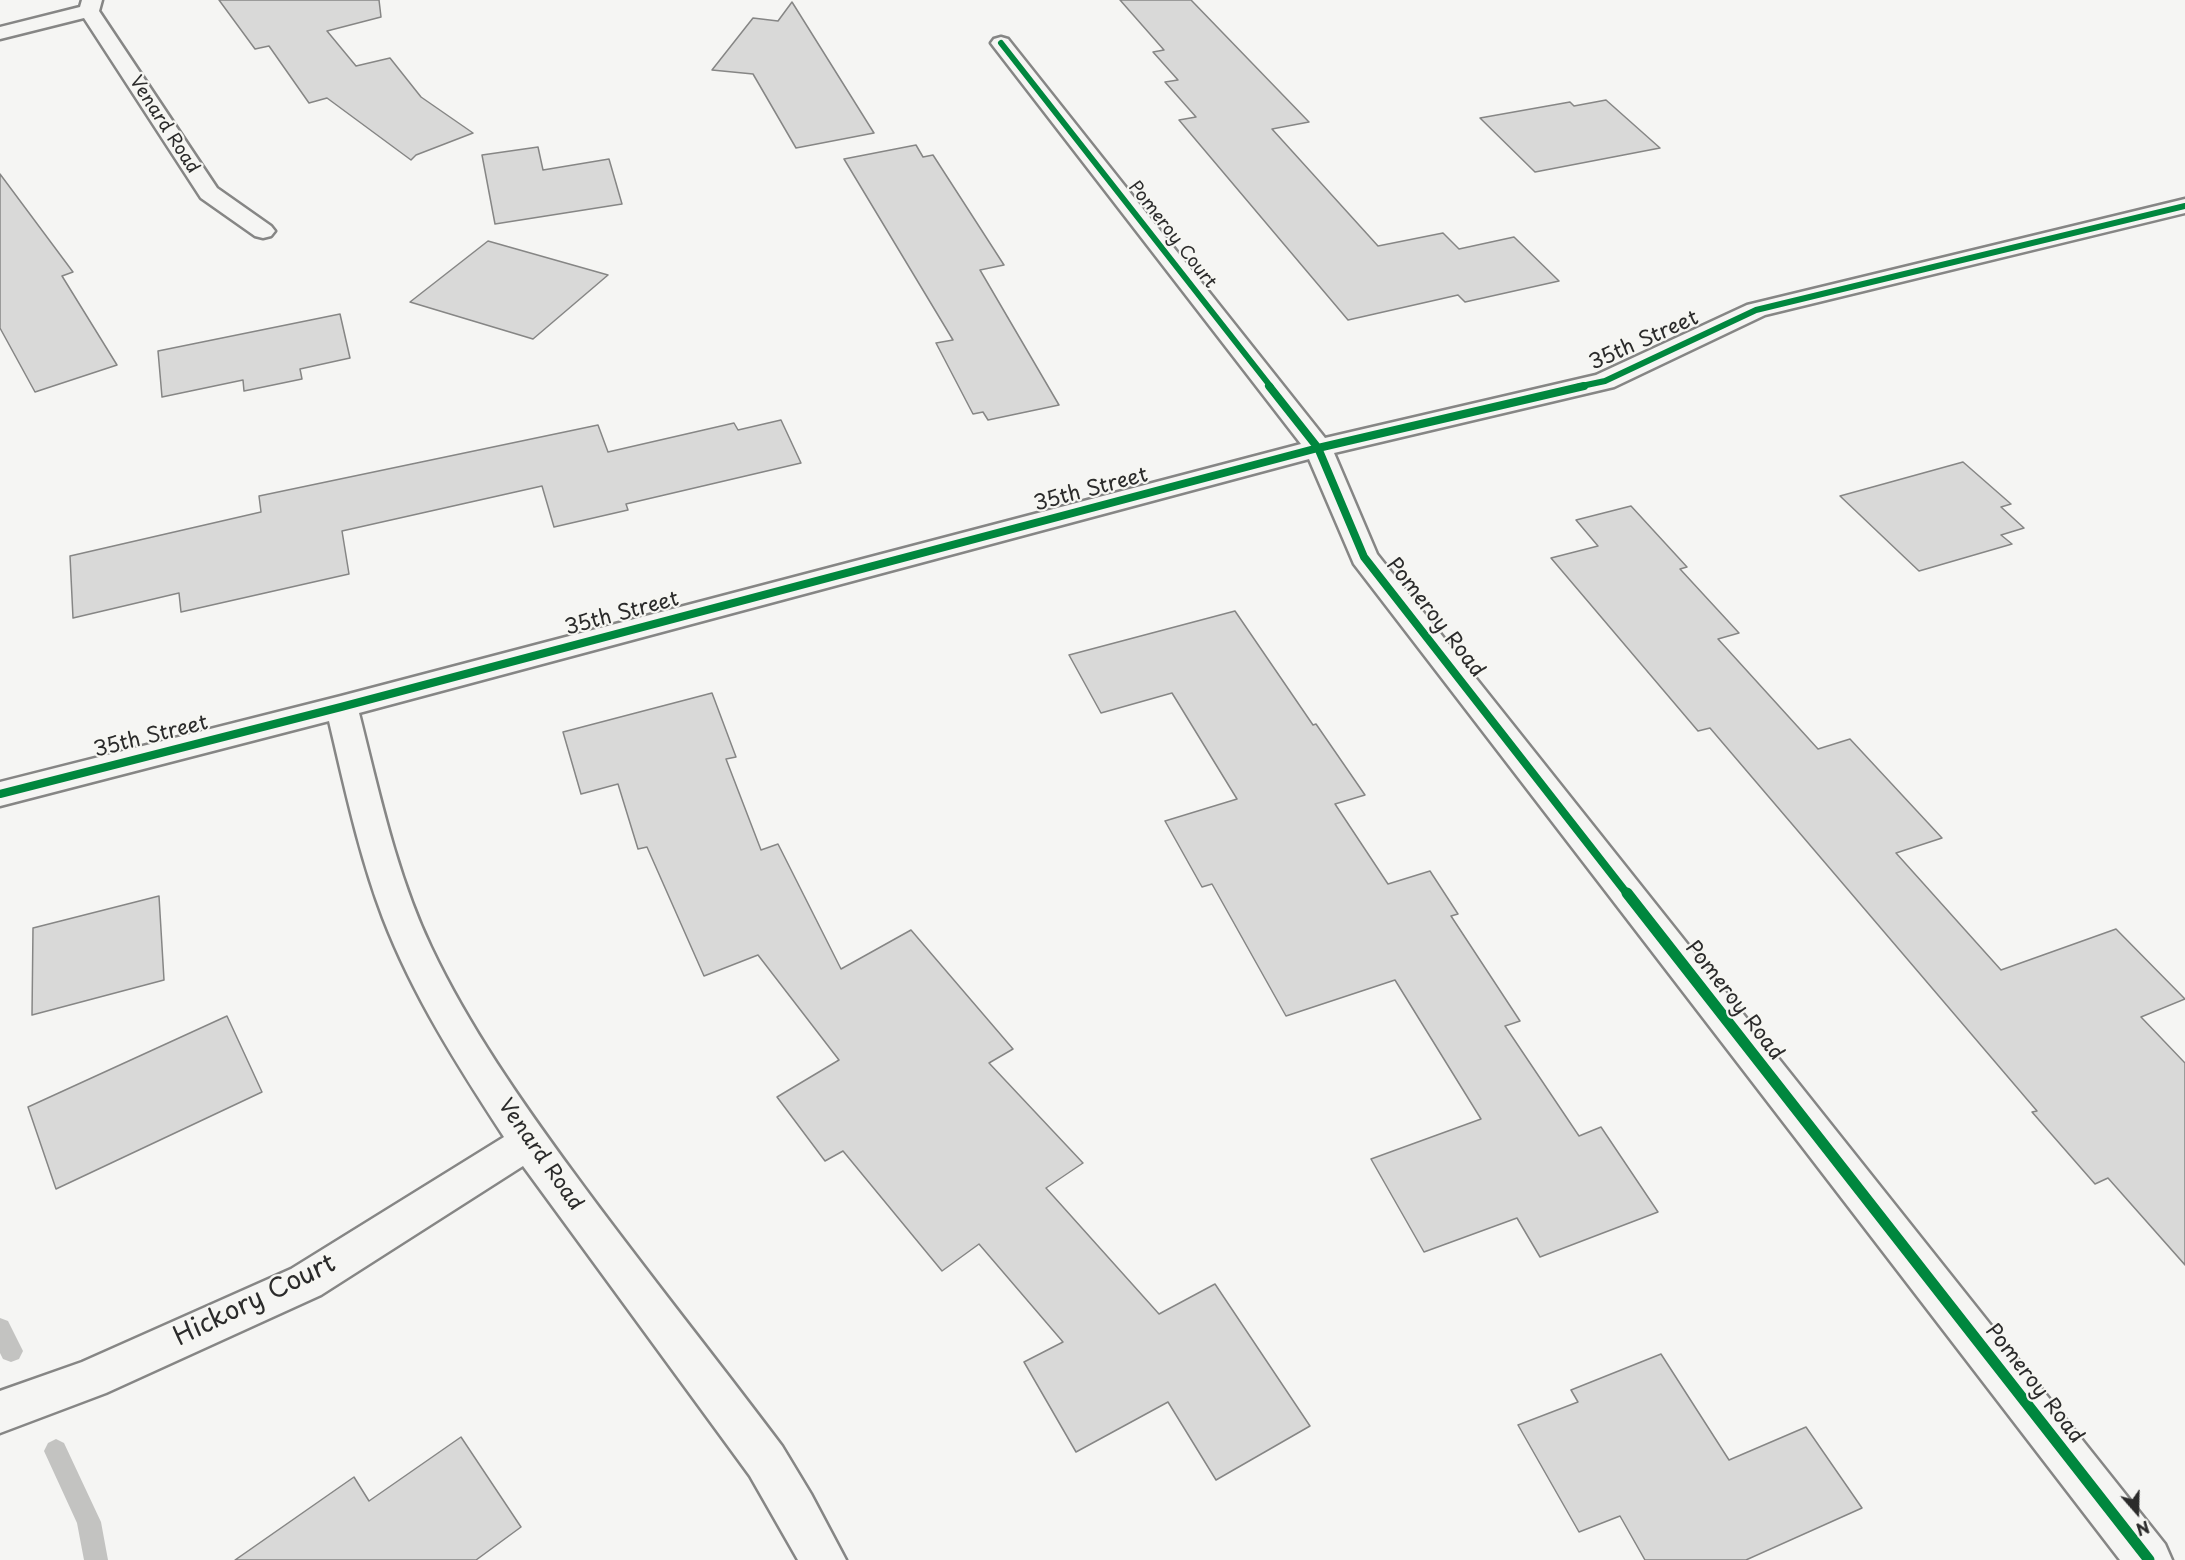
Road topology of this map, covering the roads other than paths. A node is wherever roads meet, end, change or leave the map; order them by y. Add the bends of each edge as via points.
1 (91, 5) edge
2 (0, 33) edge
3 (1001, 43) dead end
4 (2185, 206) edge
5 (263, 231) dead end
6 (1318, 448) junction
7 (342, 707) junction
8 (0, 794) edge
9 (527, 1143) junction
10 (0, 1412) edge
11 (823, 1560) edge
12 (2149, 1560) edge

1 - 2 street
1 - 5 street, Venard Road via 209,193
3 - 6 street, Pomeroy Court
4 - 6 street, 35th Street via 1756,310 1605,381
6 - 7 street, 35th Street
6 - 12 street, Pomeroy Road via 1364,556
7 - 8 street, 35th Street
7 - 9 street, Venard Road via 381,863 413,947 448,1017
9 - 10 street, Hickory Court via 306,1282 91,1379
9 - 11 street, Venard Road via 767,1463

